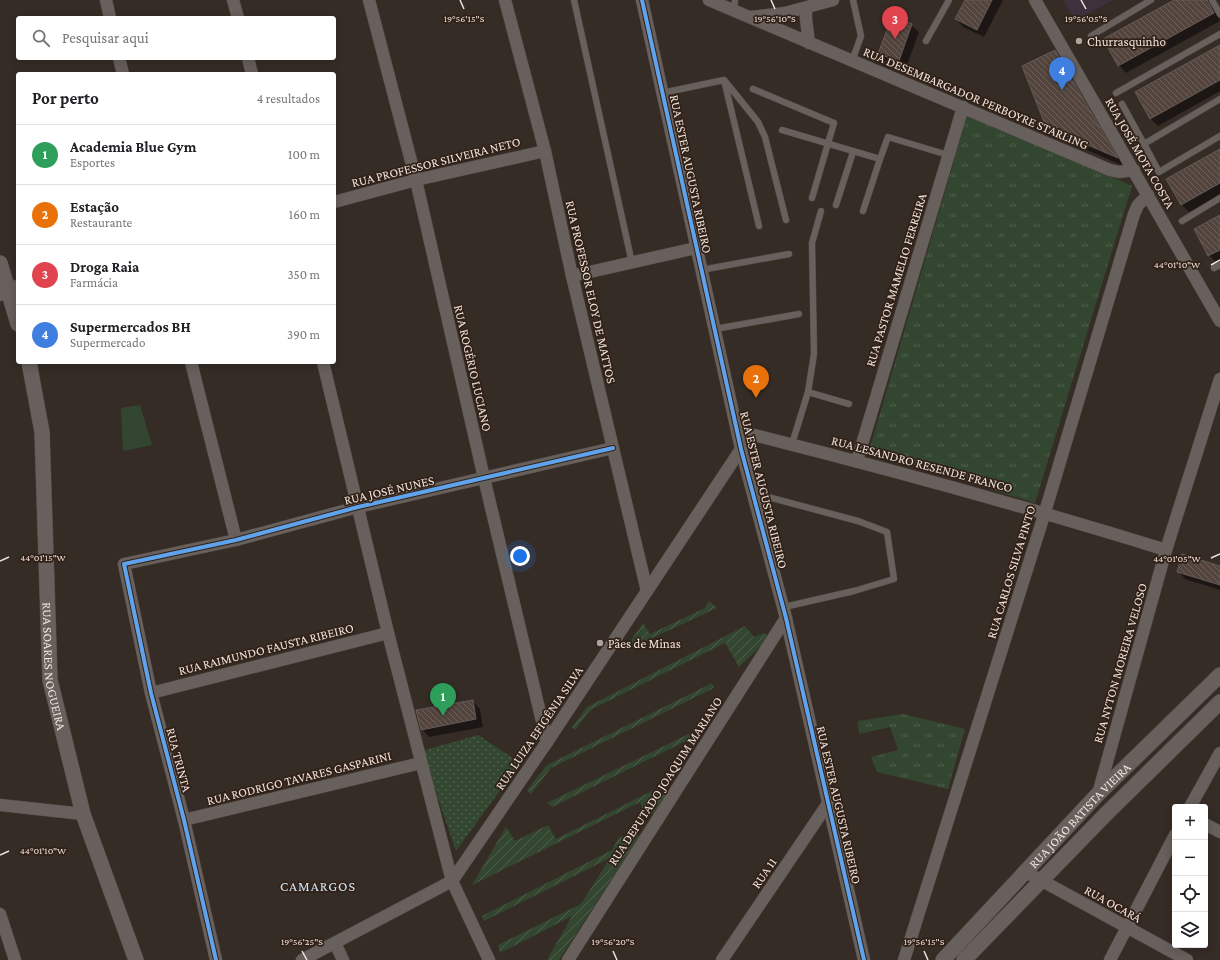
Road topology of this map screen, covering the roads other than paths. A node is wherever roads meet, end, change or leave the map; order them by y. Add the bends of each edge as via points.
1 (106, 0) edge
2 (233, 0) edge
3 (369, 0) edge
4 (505, 0) edge
5 (574, 0) edge
6 (642, 0) edge
7 (709, 0) edge
8 (833, 0) edge
9 (853, 0) edge
10 (949, 0) edge
11 (1035, 0) edge
12 (1151, 0) edge
13 (1212, 0) edge
14 (819, 2) edge
15 (735, 5) edge
16 (806, 8) junction
17 (1220, 14) edge
18 (110, 16) edge
19 (237, 16) edge
20 (751, 17) junction
21 (1220, 34) edge
22 (1091, 36) dead end
23 (926, 41) dead end
24 (809, 43) junction
25 (120, 60) edge
26 (248, 60) edge
27 (852, 61) junction
28 (122, 72) edge
29 (252, 72) edge
30 (724, 80) junction
31 (753, 89) dead end
32 (662, 93) junction
33 (1116, 93) dead end
34 (1220, 99) edge
35 (1122, 104) dead end
36 (963, 107) junction
37 (782, 130) dead end
38 (1220, 136) edge
39 (1144, 144) junction
40 (828, 145) junction
41 (545, 150) junction
42 (853, 152) junction
43 (948, 155) junction
44 (880, 158) junction
45 (1134, 170) junction
46 (416, 180) junction
47 (1148, 195) junction
48 (812, 198) dead end
49 (1220, 198) edge
50 (336, 201) edge
51 (836, 205) dead end
52 (821, 211) dead end
53 (863, 211) dead end
54 (786, 220) dead end
55 (1182, 220) dead end
56 (759, 226) dead end
57 (696, 248) junction
58 (789, 254) dead end
59 (632, 262) junction
60 (0, 263) edge
61 (1220, 264) edge
62 (1214, 268) dead end
63 (702, 270) junction
64 (572, 276) junction
65 (8, 290) edge
66 (799, 314) dead end
67 (16, 317) edge
68 (1220, 321) edge
69 (715, 329) junction
70 (29, 364) edge
71 (192, 364) edge
72 (323, 364) edge
73 (1220, 379) edge
74 (808, 392) junction
75 (849, 404) dead end
76 (738, 431) junction
77 (792, 444) junction
78 (613, 448) junction
79 (741, 449) junction
80 (857, 461) junction
81 (484, 478) junction
82 (753, 494) junction
83 (358, 507) junction
84 (1045, 512) junction
85 (236, 540) junction
86 (1166, 550) junction
87 (124, 564) joint
88 (647, 591) junction
89 (785, 613) junction
90 (388, 633) junction
91 (1220, 675) edge
92 (152, 693) junction
93 (1220, 702) edge
94 (547, 742) junction
95 (1220, 753) edge
96 (421, 763) junction
97 (1098, 794) junction
98 (829, 802) junction
99 (1192, 804) edge
100 (0, 805) edge
101 (84, 814) junction
102 (184, 820) junction
103 (1208, 826) edge
104 (1220, 832) edge
105 (1172, 840) edge
106 (1026, 872) junction
107 (452, 881) junction
108 (1042, 881) junction
109 (0, 914) edge
110 (1126, 928) junction
111 (335, 943) junction
112 (15, 960) edge
113 (136, 960) edge
114 (216, 960) edge
115 (302, 960) edge
116 (343, 960) edge
117 (489, 960) edge
118 (568, 960) edge
119 (722, 960) edge
120 (864, 960) edge
121 (904, 960) edge
122 (943, 960) edge
123 (964, 960) edge
124 (1110, 960) edge
125 (1187, 960) edge

1 - 18 street
2 - 19 street
3 - 46 street, RUA ROGÉRIO LUCIANO
4 - 41 street, RUA PROFESSOR ELOY DE MATTOS
5 - 59 lane
6 - 32 street, RUA ESTER AUGUSTA RIBEIRO
7 - 15 street, RUA DESEMBARGADOR PERBOYRE STARLING
8 - 14 street
9 - 27 lane via 861,36
10 - 23 lane
11 - 45 street, RUA JOSÉ MOTA COSTA
12 - 22 lane
13 - 17 lane
14 - 16 street
15 - 20 street, RUA DESEMBARGADOR PERBOYRE STARLING
16 - 20 street
16 - 24 street
20 - 24 street, RUA DESEMBARGADOR PERBOYRE STARLING
21 - 33 lane
24 - 27 street, RUA DESEMBARGADOR PERBOYRE STARLING
25 - 28 street
26 - 29 street
27 - 36 street, RUA DESEMBARGADOR PERBOYRE STARLING
30 - 32 lane
30 - 54 lane via 758,122 765,137
30 - 56 lane
31 - 40 lane via 834,123
32 - 57 street, RUA ESTER AUGUSTA RIBEIRO
34 - 39 lane
35 - 39 lane
36 - 43 street, RUA PASTOR MAMELIO FERREIRA
36 - 45 street, RUA DESEMBARGADOR PERBOYRE STARLING via 1110,170
37 - 40 lane
38 - 39 lane via 1159,172
40 - 42 lane
40 - 48 lane
41 - 46 street, RUA PROFESSOR SILVEIRA NETO
41 - 64 street, RUA PROFESSOR ELOY DE MATTOS
42 - 44 lane
42 - 51 lane
43 - 44 lane via 888,137
43 - 80 street, RUA PASTOR MAMELIO FERREIRA
44 - 53 lane
45 - 47 street, RUA JOSÉ MOTA COSTA
46 - 50 street, RUA PROFESSOR SILVEIRA NETO
46 - 81 street, RUA ROGÉRIO LUCIANO
47 - 68 street, RUA JOSÉ MOTA COSTA
47 - 84 street, RUA CARLOS SILVA PINTO via 1138,205 1134,214
49 - 55 lane
52 - 74 lane via 812,242 814,354
57 - 59 street
57 - 63 street, RUA ESTER AUGUSTA RIBEIRO
58 - 63 lane
59 - 64 street
60 - 65 street
61 - 62 lane
63 - 69 street, RUA ESTER AUGUSTA RIBEIRO
64 - 78 street, RUA PROFESSOR ELOY DE MATTOS
65 - 67 street
66 - 69 lane
69 - 76 street, RUA ESTER AUGUSTA RIBEIRO
70 - 101 street, RUA SOARES NOGUEIRA via 42,432 50,680
71 - 85 street
72 - 83 street
73 - 86 street, RUA NYTON MOREIRA VELOSO
74 - 75 lane
74 - 77 lane
76 - 77 street, RUA LESANDRO RESENDE FRANCO
76 - 79 street, RUA ESTER AUGUSTA RIBEIRO
77 - 80 street, RUA LESANDRO RESENDE FRANCO
78 - 81 street, RUA JOSÉ NUNES
78 - 88 street, RUA PROFESSOR ELOY DE MATTOS
79 - 82 street, RUA ESTER AUGUSTA RIBEIRO
79 - 88 street, RUA LUIZA EFIGÊNIA SILVA
80 - 84 street, RUA LESANDRO RESENDE FRANCO
81 - 83 street, RUA JOSÉ NUNES
81 - 94 street, RUA ROGÉRIO LUCIANO
82 - 89 street, RUA ESTER AUGUSTA RIBEIRO
82 - 89 lane via 858,521 887,532 894,579
83 - 85 street, RUA JOSÉ NUNES
83 - 90 street
84 - 86 street, RUA LESANDRO RESENDE FRANCO
84 - 121 street, RUA CARLOS SILVA PINTO
85 - 87 street, RUA JOSÉ NUNES
86 - 97 street, RUA NYTON MOREIRA VELOSO
87 - 92 street, RUA TRINTA
88 - 94 street, RUA LUIZA EFIGÊNIA SILVA
89 - 98 street, RUA ESTER AUGUSTA RIBEIRO
89 - 118 street, RUA DEPUTADO JOAQUIM MARIANO
90 - 92 street, RUA RAIMUNDO FAUSTA RIBEIRO
90 - 96 street
91 - 97 street, RUA JOÃO BATISTA VIEIRA
92 - 102 street, RUA TRINTA
93 - 108 street, RUA JOÃO BATISTA VIEIRA
94 - 107 street, RUA LUIZA EFIGÊNIA SILVA
95 - 99 street
96 - 102 street, RUA RODRIGO TAVARES GASPARINI
96 - 107 street
97 - 106 street, RUA JOÃO BATISTA VIEIRA
98 - 119 street, RUA 11
98 - 120 street, RUA ESTER AUGUSTA RIBEIRO
100 - 101 street
101 - 113 street, RUA SOARES NOGUEIRA
102 - 114 street, RUA TRINTA
103 - 104 street
105 - 110 street
106 - 108 street, RUA OCARÁ
106 - 122 street, RUA JOÃO BATISTA VIEIRA
107 - 111 street, RUA LUIZA EFIGÊNIA SILVA
107 - 117 street
108 - 110 street, RUA OCARÁ
108 - 123 street, RUA JOÃO BATISTA VIEIRA
109 - 112 street
110 - 124 street
110 - 125 street, RUA OCARÁ
111 - 115 street, RUA LUIZA EFIGÊNIA SILVA
111 - 116 street

